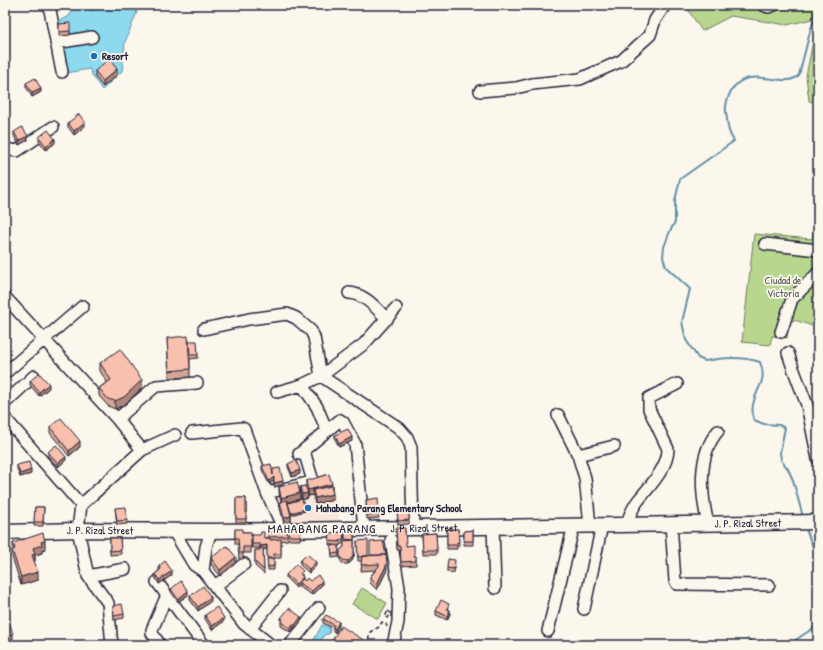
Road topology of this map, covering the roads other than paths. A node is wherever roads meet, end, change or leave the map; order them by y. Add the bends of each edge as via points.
1 (50, 5) edge
2 (665, 5) edge
3 (763, 5) edge
4 (774, 5) edge
5 (92, 37) dead end
6 (56, 43) junction
7 (62, 72) dead end
8 (480, 91) dead end
9 (53, 127) dead end
10 (5, 149) edge
11 (765, 244) dead end
12 (818, 250) edge
13 (818, 273) edge
14 (349, 294) dead end
15 (5, 297) edge
16 (83, 306) dead end
17 (396, 308) dead end
18 (387, 319) junction
19 (204, 329) dead end
20 (782, 332) dead end
21 (45, 340) junction
22 (788, 352) dead end
23 (5, 373) edge
24 (34, 376) edge
25 (322, 376) junction
26 (197, 383) dead end
27 (678, 384) dead end
28 (302, 385) junction
29 (277, 392) dead end
30 (5, 403) edge
31 (558, 415) dead end
32 (5, 418) edge
33 (117, 419) junction
34 (327, 431) junction
35 (718, 431) dead end
36 (192, 433) dead end
37 (175, 435) dead end
38 (614, 446) dead end
39 (142, 450) junction
40 (578, 455) junction
41 (818, 459) edge
42 (267, 493) junction
43 (81, 505) junction
44 (818, 522) edge
45 (671, 524) junction
46 (708, 524) junction
47 (574, 525) junction
48 (596, 525) junction
49 (626, 525) junction
50 (493, 526) junction
51 (364, 528) junction
52 (413, 528) junction
53 (78, 530) junction
54 (173, 530) junction
55 (211, 530) junction
56 (284, 530) junction
57 (5, 532) edge
58 (391, 540) dead end
59 (206, 547) junction
60 (184, 548) junction
61 (244, 564) dead end
62 (125, 569) dead end
63 (203, 571) junction
64 (88, 576) junction
65 (156, 582) edge
66 (769, 585) dead end
67 (215, 586) junction
68 (495, 588) dead end
69 (280, 591) dead end
70 (167, 596) junction
71 (319, 608) dead end
72 (584, 609) dead end
73 (250, 629) junction
74 (548, 631) dead end
75 (265, 643) edge
76 (112, 645) edge
77 (160, 645) edge
78 (204, 645) edge
79 (290, 645) edge
80 (393, 645) edge

1 - 6 street
2 - 8 street via 655,20 650,35 621,61 580,79
3 - 4 street
5 - 6 street
6 - 7 street
9 - 10 street via 16,151
11 - 12 street
13 - 20 street via 792,299
14 - 18 street via 362,296
15 - 21 street
16 - 21 street
17 - 18 street
18 - 25 street via 364,344
19 - 25 street via 287,314 311,331
21 - 23 street
21 - 33 street
22 - 41 street via 807,405
24 - 30 street
25 - 28 street
25 - 52 street via 399,428 407,437 411,448
26 - 33 street via 156,386
27 - 49 street via 649,398 649,409 668,449 668,455
28 - 29 street
28 - 34 street via 317,407
31 - 40 street
32 - 43 street
33 - 39 street
34 - 42 street via 301,453 312,478 311,482
34 - 51 street via 342,421 355,444
35 - 46 street via 713,436 703,463 702,484
36 - 42 street via 244,429
37 - 39 street
38 - 40 street
39 - 43 street
40 - 48 street
42 - 56 street
43 - 53 street
44 - 46 main road, J. P. Rizal Street
45 - 46 main road, J. P. Rizal Street
45 - 49 main road, J. P. Rizal Street
45 - 66 street via 677,584
47 - 48 main road, J. P. Rizal Street
47 - 50 main road, J. P. Rizal Street
47 - 74 street
48 - 49 main road, J. P. Rizal Street
48 - 72 street
50 - 52 main road, J. P. Rizal Street
50 - 68 street
51 - 52 main road, J. P. Rizal Street
51 - 56 main road, J. P. Rizal Street
53 - 54 main road, J. P. Rizal Street
53 - 57 main road, J. P. Rizal Street
53 - 64 street
54 - 55 main road, J. P. Rizal Street
54 - 60 street
55 - 56 main road, J. P. Rizal Street
55 - 59 street
58 - 80 street via 399,588 398,622
59 - 60 street via 197,554
59 - 63 street
60 - 63 street via 194,566
61 - 67 street
62 - 64 street
63 - 67 street
64 - 76 street via 108,603
65 - 70 street
67 - 73 street
69 - 73 street
70 - 77 street via 152,630
70 - 78 street
71 - 79 street
73 - 75 street

